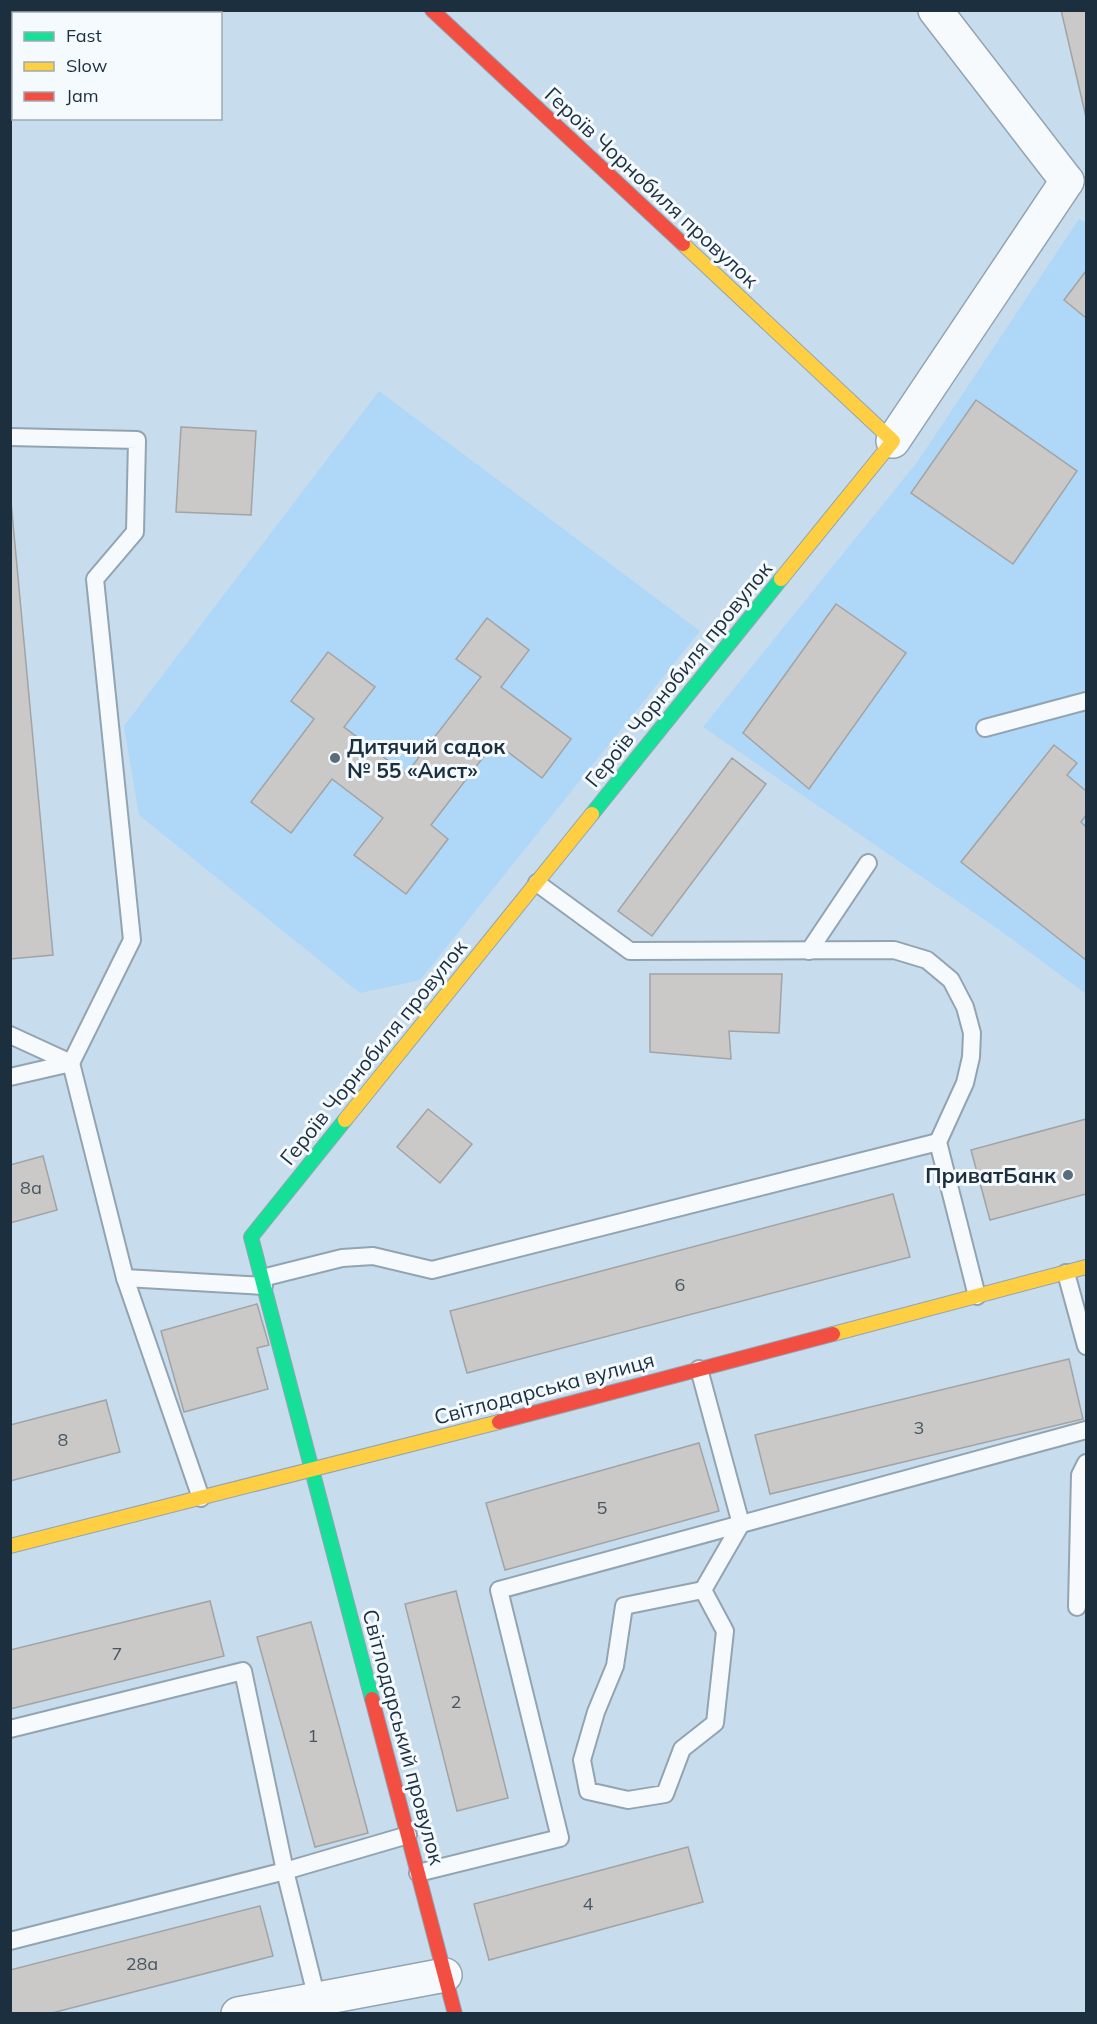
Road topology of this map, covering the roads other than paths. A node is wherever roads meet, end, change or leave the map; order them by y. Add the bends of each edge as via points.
1 (432, 10) edge
2 (935, 10) edge
3 (1076, 185) edge
4 (10, 438) edge
5 (893, 441) junction
6 (1086, 701) edge
7 (985, 728) dead end
8 (868, 863) dead end
9 (537, 884) junction
10 (809, 951) junction
11 (10, 1035) edge
12 (71, 1063) junction
13 (10, 1077) edge
14 (938, 1142) junction
15 (1086, 1267) edge
16 (1066, 1273) junction
17 (124, 1278) junction
18 (263, 1282) junction
19 (977, 1296) junction
20 (1086, 1346) edge
21 (699, 1369) junction
22 (1086, 1430) edge
23 (1086, 1463) edge
24 (312, 1470) junction
25 (201, 1498) junction
26 (741, 1524) junction
27 (10, 1546) edge
28 (703, 1590) junction
29 (1077, 1607) dead end
30 (10, 1729) edge
31 (408, 1835) junction
32 (285, 1871) junction
33 (418, 1873) junction
34 (10, 1941) edge
35 (445, 1975) junction
36 (317, 1999) junction
37 (238, 2013) edge
38 (455, 2013) edge

1 - 5 street, Героїв Чорнобиля провулок
2 - 3 street
3 - 5 street
4 - 12 lane via 137,440 135,532 95,579 132,940
5 - 9 street, Героїв Чорнобиля провулок
6 - 7 lane
8 - 10 lane
9 - 10 lane via 630,951
9 - 18 street, Героїв Чорнобиля провулок via 251,1237
10 - 14 lane via 894,950 927,960 951,980 965,1007 971,1057 965,1083
11 - 12 lane
12 - 13 lane
12 - 17 lane
14 - 18 lane via 432,1270 373,1256 342,1258
14 - 19 lane
15 - 16 street, Світлодарська вулиця
16 - 19 street, Світлодарська вулиця
16 - 20 lane
17 - 18 lane
17 - 25 lane
18 - 24 street, Героїв Чорнобиля провулок
19 - 21 street, Світлодарська вулиця
21 - 24 street, Світлодарська вулиця
21 - 26 lane
22 - 26 lane
23 - 29 lane via 1080,1474
24 - 25 street, Світлодарська вулиця
24 - 31 street, Світлодарський провулок
25 - 27 street, Світлодарська вулиця
26 - 28 lane
26 - 33 lane via 499,1590 560,1838
28 - 28 lane via 624,1606 615,1666 582,1760 588,1791 628,1800 665,1794 682,1749 715,1723 725,1631
30 - 32 lane via 243,1671
31 - 32 lane
31 - 33 street, Світлодарський провулок
32 - 34 lane
32 - 36 lane
33 - 35 street, Світлодарський провулок
35 - 36 street
35 - 38 street, Світлодарський провулок
36 - 37 street

